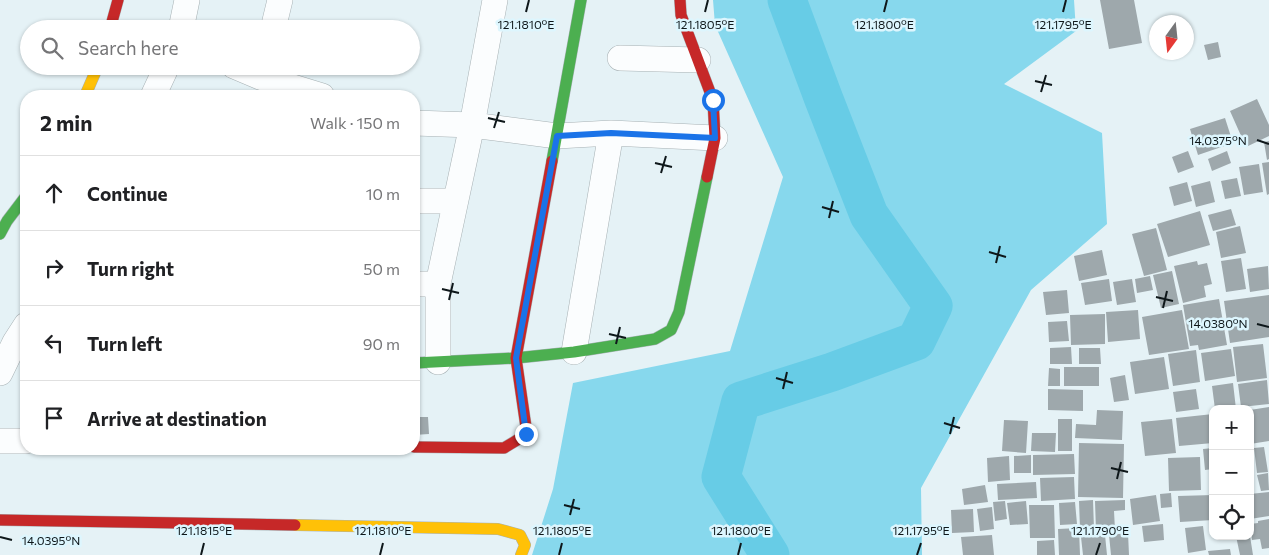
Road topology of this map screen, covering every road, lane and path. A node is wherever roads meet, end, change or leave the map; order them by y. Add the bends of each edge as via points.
1 (118, 0) edge
2 (187, 0) edge
3 (280, 0) edge
4 (495, 0) edge
5 (581, 0) edge
6 (680, 0) edge
7 (112, 20) edge
8 (183, 20) edge
9 (275, 20) edge
10 (620, 58) dead end
11 (698, 60) junction
12 (94, 75) edge
13 (164, 75) edge
14 (258, 80) edge
15 (88, 90) edge
16 (156, 90) edge
17 (298, 90) edge
18 (420, 123) edge
19 (472, 125) junction
20 (611, 133) junction
21 (557, 136) junction
22 (715, 138) junction
23 (455, 201) junction
24 (420, 202) edge
25 (20, 204) edge
26 (0, 234) edge
27 (426, 284) edge
28 (20, 343) edge
29 (574, 352) junction
30 (516, 358) junction
31 (426, 362) edge
32 (0, 373) edge
33 (0, 440) edge
34 (20, 441) edge
35 (420, 447) edge
36 (0, 520) edge
37 (521, 555) edge

1 - 7 street
2 - 8 street
3 - 9 street
4 - 19 street
5 - 21 street
6 - 11 street via 681,15
10 - 11 street
11 - 22 street via 713,100
12 - 15 street
13 - 16 street
14 - 17 street
18 - 19 street
19 - 21 street
19 - 23 street
20 - 21 street
20 - 22 street
20 - 29 street
21 - 30 street
22 - 29 street via 679,312 671,330 655,339
23 - 24 street
23 - 27 street
25 - 26 street
27 - 31 street
28 - 32 street
29 - 30 street
30 - 31 street
30 - 35 street via 526,434 504,448
33 - 34 street
36 - 37 street via 498,529 520,535 525,545

